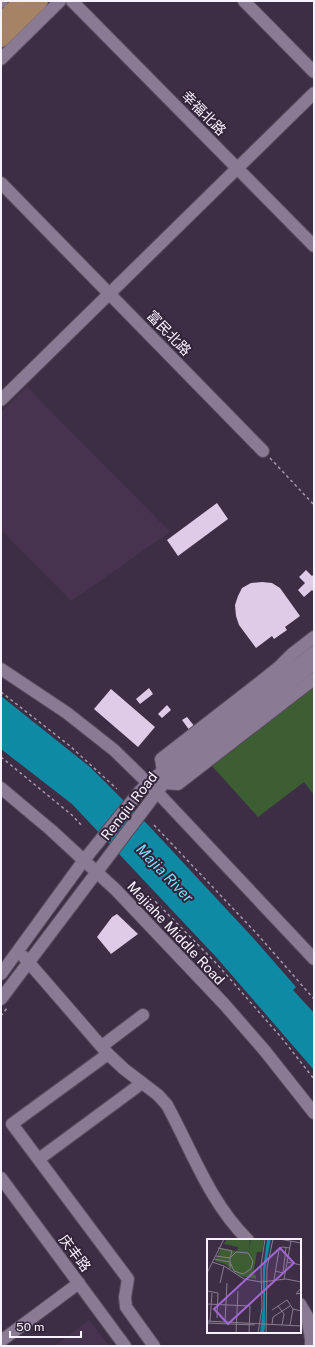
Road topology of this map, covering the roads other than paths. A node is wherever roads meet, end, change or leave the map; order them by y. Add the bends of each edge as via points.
1 (22, 1) edge
2 (40, 1) edge
3 (60, 1) edge
4 (72, 1) edge
5 (244, 1) edge
6 (1, 21) edge
7 (1, 39) edge
8 (1, 59) edge
9 (314, 72) edge
10 (314, 93) edge
11 (237, 168) junction
12 (1, 183) edge
13 (314, 246) edge
14 (109, 294) junction
15 (1, 400) edge
16 (263, 451) road end
17 (314, 638) edge
18 (314, 652) edge
19 (314, 664) edge
20 (1, 669) edge
21 (314, 679) edge
22 (144, 787) junction
23 (159, 787) junction
24 (1, 788) edge
25 (84, 860) junction
26 (96, 871) junction
27 (19, 950) junction
28 (314, 960) edge
29 (28, 962) junction
30 (1, 974) edge
31 (1, 999) edge
32 (143, 1015) dead end
33 (105, 1050) junction
34 (142, 1083) junction
35 (314, 1113) edge
36 (39, 1159) junction
37 (1, 1178) edge
38 (247, 1239) edge
39 (79, 1283) junction
40 (301, 1306) edge
41 (1, 1341) edge
42 (125, 1346) edge
43 (154, 1346) edge
44 (311, 1346) edge

1 - 6 main road
2 - 7 main road
3 - 8 street
4 - 11 street, 幸福北路
5 - 9 street
10 - 11 street
11 - 13 street, 幸福北路
11 - 14 street
12 - 14 street, 富民北路
14 - 15 street
14 - 16 street, 富民北路
17 - 23 street via 161,759
18 - 23 street, Renqiu Road
19 - 23 street, Renqiu Road
20 - 22 street via 114,750
21 - 23 street via 178,784
22 - 23 street, Renqiu Road
22 - 23 street
22 - 25 street, Renqiu Road
23 - 26 street, Renqiu Road
23 - 28 street
24 - 25 street, Majiahe Middle Road
25 - 26 street, Majiahe Middle Road
25 - 27 street, Renqiu Road
26 - 29 street, Renqiu Road
26 - 35 street, Majiahe Middle Road via 225,1005
27 - 29 street
27 - 30 street, Renqiu Road
29 - 31 street, Renqiu Road
29 - 33 street
32 - 33 street
33 - 34 street
33 - 36 street via 12,1124
34 - 36 street
34 - 38 street via 167,1105 204,1179 227,1215
36 - 43 street via 128,1279 126,1306
37 - 39 street, 庆丰路
39 - 41 street
39 - 42 street, 庆丰路
40 - 44 street via 307,1316

